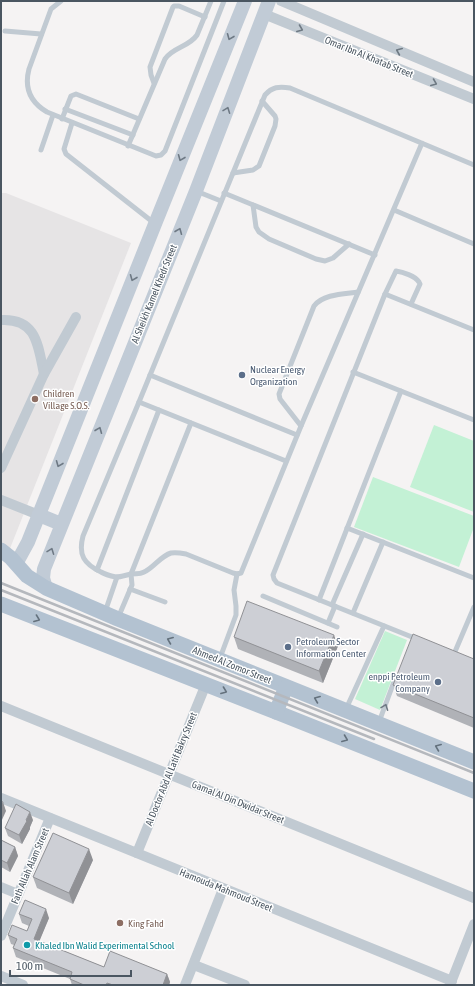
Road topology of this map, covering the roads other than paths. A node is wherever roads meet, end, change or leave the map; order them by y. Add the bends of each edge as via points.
1 (61, 1) edge
2 (211, 1) edge
3 (224, 1) edge
4 (245, 1) edge
5 (281, 1) edge
6 (267, 8) edge
7 (205, 17) junction
8 (331, 22) junction
9 (5, 31) dead end
10 (42, 34) junction
11 (324, 38) junction
12 (154, 82) junction
13 (474, 82) edge
14 (474, 99) edge
15 (262, 101) junction
16 (66, 109) junction
17 (53, 115) junction
18 (62, 118) junction
19 (140, 119) junction
20 (72, 123) junction
21 (133, 135) junction
22 (422, 143) junction
23 (128, 146) junction
24 (41, 150) dead end
25 (474, 165) edge
26 (233, 173) junction
27 (196, 190) junction
28 (224, 193) junction
29 (221, 201) junction
30 (253, 205) junction
31 (394, 210) junction
32 (155, 224) junction
33 (349, 244) junction
34 (474, 244) edge
35 (374, 255) junction
36 (358, 292) junction
37 (385, 294) junction
38 (411, 304) junction
39 (76, 317) dead end
40 (1, 320) edge
41 (474, 330) edge
42 (353, 372) junction
43 (44, 374) junction
44 (150, 375) junction
45 (401, 391) junction
46 (139, 402) junction
47 (159, 410) junction
48 (474, 419) edge
49 (191, 423) junction
50 (301, 426) junction
51 (297, 435) junction
52 (286, 461) junction
53 (1, 468) edge
54 (1, 500) edge
55 (39, 515) junction
56 (61, 524) junction
57 (347, 528) junction
58 (363, 534) junction
59 (383, 542) junction
60 (1, 550) edge
61 (16, 564) junction
62 (97, 570) junction
63 (131, 574) junction
64 (237, 574) junction
65 (117, 577) junction
66 (474, 578) edge
67 (46, 588) junction
68 (130, 589) junction
69 (263, 596) dead end
70 (319, 600) junction
71 (164, 602) dead end
72 (1, 604) edge
73 (333, 606) junction
74 (474, 607) edge
75 (104, 613) junction
76 (353, 613) junction
77 (118, 619) junction
78 (328, 623) junction
79 (384, 626) junction
80 (337, 627) dead end
81 (412, 637) junction
82 (426, 643) edge
83 (409, 644) edge
84 (447, 651) edge
85 (454, 654) junction
86 (461, 656) edge
87 (219, 660) junction
88 (399, 671) edge
89 (206, 684) junction
90 (286, 687) junction
91 (1, 706) edge
92 (345, 711) junction
93 (276, 712) junction
94 (378, 724) junction
95 (474, 762) edge
96 (169, 774) junction
97 (474, 791) edge
98 (1, 798) edge
99 (50, 818) junction
100 (137, 853) junction
101 (1, 887) edge
102 (223, 889) junction
103 (18, 894) junction
104 (474, 898) edge
105 (474, 924) edge
106 (1, 936) edge
107 (194, 965) junction
108 (1, 976) edge
109 (451, 983) edge
110 (23, 985) edge
111 (185, 985) edge
112 (245, 985) edge

1 - 10 lane via 51,8
2 - 7 lane
3 - 23 lane via 163,154 156,156
4 -> 32 main road
5 - 8 street, Omar Ibn Al Khatab Street
6 -> 11 street, Omar Ibn Al Khatab Street
27 -> 6 main road, Al Sheikh Kamel Khedr Street
7 - 12 lane via 194,40 167,56
7 - 12 lane via 179,6 173,7 150,67
8 - 11 street
13 -> 8 street, Omar Ibn Al Khatab Street
9 - 10 lane
10 - 17 lane via 29,69 27,86 33,102
11 -> 14 street, Omar Ibn Al Khatab Street
12 - 19 lane
15 - 22 lane via 269,90 283,86
15 - 26 lane
15 - 26 lane via 276,119 259,166 253,170
16 - 18 lane
16 - 19 lane via 71,96 76,94
16 - 21 lane
17 - 18 lane
17 - 24 lane
18 - 20 lane
19 - 21 lane
20 - 23 lane
20 - 32 lane via 64,149 66,154
21 - 23 lane
22 - 25 lane
22 - 31 lane
26 - 28 lane
27 - 29 lane
56 -> 27 main road, Al Sheikh Kamel Khedr Street
28 - 29 lane
28 - 30 lane
29 - 44 lane
30 - 33 lane
30 - 33 lane via 254,221 263,236 316,259 325,261 333,258
31 - 34 lane
31 - 35 lane
32 -> 55 main road
33 - 35 lane
35 - 36 lane
36 - 50 lane
36 - 50 lane via 324,298 314,306 279,394 280,399
37 - 38 lane
37 - 38 lane via 395,272 400,271 418,279 420,284
37 - 42 lane
38 - 41 lane
39 - 43 street
40 - 43 street via 14,320 29,328 35,336
42 - 45 lane
42 - 70 lane via 273,575 277,583
43 - 53 street
44 - 46 lane
44 - 51 lane
45 - 48 lane
45 - 57 lane
46 - 47 lane
46 - 62 lane via 80,544 84,560
47 - 49 lane
47 - 62 lane
49 - 52 lane
49 - 63 lane
50 - 51 lane
51 - 52 lane
52 - 64 lane via 243,569
54 - 55 street
55 - 56 main road
55 - 61 main road via 26,549
67 -> 56 main road, Al Sheikh Kamel Khedr Street via 44,569
57 - 58 lane
57 - 70 lane
58 - 59 lane
58 - 73 lane
59 - 66 lane
59 - 76 lane
60 - 61 main road, Ahmed Al Zomor Street
61 - 67 main road, Ahmed Al Zomor Street via 27,576
62 - 65 lane
63 - 64 lane via 146,572 172,553 186,554
63 - 65 lane
63 - 68 lane via 133,582
64 - 87 lane via 234,590 236,615
65 - 75 lane
67 - 75 main road, Ahmed Al Zomor Street
68 - 71 lane
68 - 77 lane
69 - 78 lane
70 - 73 lane
72 -> 89 main road
73 - 76 lane
73 - 78 lane
74 - 85 lane
75 - 77 main road, Ahmed Al Zomor Street
76 - 79 lane
87 -> 77 main road, Ahmed Al Zomor Street
78 - 80 lane
79 - 81 lane
79 - 92 lane
81 - 82 lane
81 - 83 lane
84 - 85 lane
85 - 86 lane
87 - 90 main road, Ahmed Al Zomor Street
94 -> 88 lane
89 -> 93 main road
89 - 96 street, Al Doctor Abd Al Latif Bakry Street
92 -> 90 main road, Ahmed Al Zomor Street
90 - 93 main road
91 - 96 street, Gamal Al Din Dwidar Street
92 - 94 main road, Ahmed Al Zomor Street
93 -> 97 main road
95 -> 94 main road, Ahmed Al Zomor Street
96 - 100 street, Al Doctor Abd Al Latif Bakry Street
96 - 104 street, Gamal Al Din Dwidar Street
98 - 99 street, Hamouda Mahmoud Street
99 - 100 street, Hamouda Mahmoud Street
99 - 103 street, Fath Allah Alam Street
100 - 102 street, Hamouda Mahmoud Street
101 - 103 street
102 - 107 street
102 - 109 street, Hamouda Mahmoud Street
103 - 106 street, Fath Allah Alam Street
105 - 109 street
107 - 111 street
107 - 112 street
108 - 110 street

